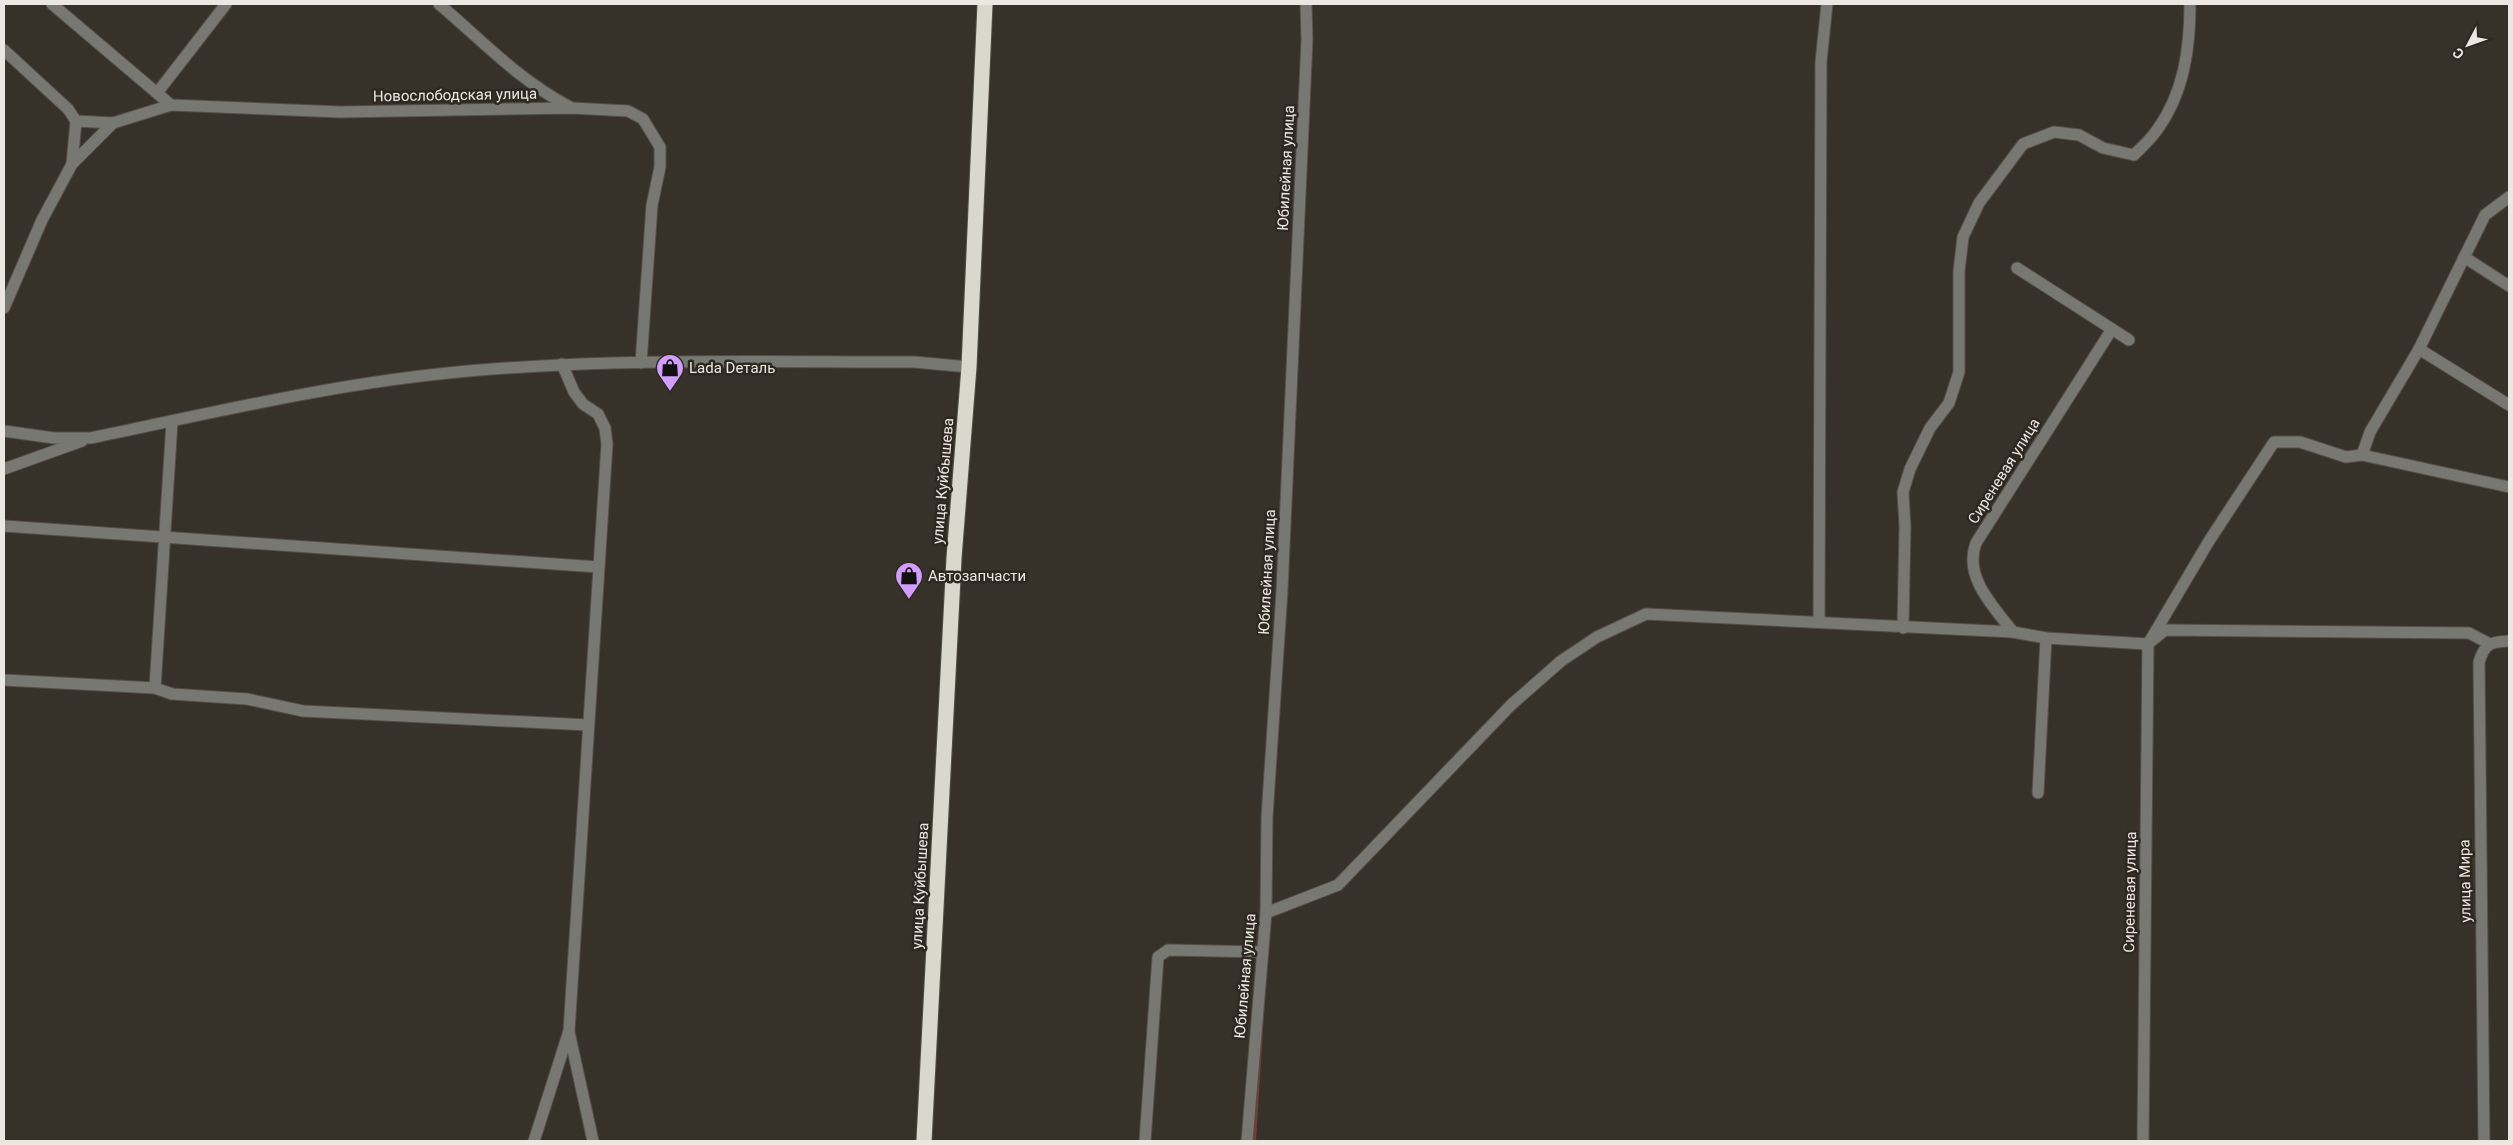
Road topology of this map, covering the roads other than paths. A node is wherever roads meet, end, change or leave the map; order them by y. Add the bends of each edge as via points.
1 (52, 4) edge
2 (226, 4) edge
3 (439, 4) edge
4 (985, 4) edge
5 (1306, 4) edge
6 (1827, 4) edge
7 (2190, 4) edge
8 (4, 50) edge
9 (156, 93) junction
10 (171, 105) junction
11 (572, 108) junction
12 (76, 121) junction
13 (113, 123) junction
14 (72, 164) junction
15 (2509, 197) edge
16 (2464, 257) junction
17 (2017, 268) dead end
18 (2509, 286) edge
19 (4, 308) edge
20 (2112, 329) junction
21 (2130, 340) dead end
22 (2419, 349) junction
23 (641, 363) junction
24 (562, 364) junction
25 (970, 367) junction
26 (2509, 405) edge
27 (172, 422) junction
28 (4, 431) edge
29 (91, 438) junction
30 (2362, 455) junction
31 (4, 469) edge
32 (2509, 488) edge
33 (4, 526) edge
34 (165, 537) junction
35 (598, 567) junction
36 (1819, 622) junction
37 (1903, 628) junction
38 (2013, 632) junction
39 (2046, 638) junction
40 (2509, 641) edge
41 (2148, 644) junction
42 (2490, 644) junction
43 (4, 680) edge
44 (155, 688) junction
45 (588, 725) junction
46 (2038, 792) dead end
47 (1266, 913) junction
48 (1262, 952) junction
49 (569, 1031) junction
50 (534, 1141) edge
51 (593, 1141) edge
52 (924, 1141) edge
53 (1145, 1141) edge
54 (1247, 1141) edge
55 (2143, 1141) edge
56 (2484, 1141) edge

1 - 9 street
2 - 9 street
3 - 11 street via 540,92
4 - 25 highway, улица Куйбышева
5 - 47 street, Юбилейная улица via 1307,50 1283,571 1267,817
6 - 36 street via 1821,62
7 - 37 street via 2190,45 2170,110 2134,155 2103,148 2079,135 2054,132 2023,144 1979,203 1963,237 1959,271 1959,372 1949,403 1930,428 1910,468 1903,492
8 - 12 street via 68,109
9 - 10 street
10 - 11 street, Новослободская улица via 341,112
10 - 13 street, Новослободская улица
11 - 23 street, Новослободская улица via 628,111 643,119 660,147 660,167 652,205
12 - 13 street
12 - 14 street
13 - 14 street
14 - 19 street via 42,220
15 - 16 street via 2485,215
16 - 18 street
16 - 22 street
17 - 20 street
20 - 21 street
20 - 38 street, Сиреневая улица via 1971,555 1975,574 1986,597
22 - 26 street
22 - 30 street via 2370,432
23 - 24 street
23 - 25 street via 914,362
24 - 27 street via 466,371 355,385
24 - 35 street via 582,404 598,414 605,428 607,444
25 - 52 highway, улица Куйбышева via 954,558
27 - 29 street
27 - 34 street
28 - 29 street via 54,438
29 - 31 street
30 - 32 street
30 - 41 street, Сиреневая улица via 2346,457 2300,442 2274,442 2208,541
33 - 34 street
34 - 35 street
34 - 44 street
35 - 45 street
36 - 37 street
36 - 47 street via 1646,614 1597,637 1561,661 1511,705 1338,885
37 - 38 street
38 - 39 street
39 - 41 street
39 - 46 street
40 - 42 street
41 - 42 street via 2165,630 2469,633
41 - 55 street, Сиреневая улица
42 - 56 street, улица Мира via 2483,649 2479,662 2478,694
43 - 44 street
44 - 45 street via 172,694 247,699 304,711
45 - 49 street
47 - 48 street, Юбилейная улица
48 - 53 street via 1168,950 1158,957
48 - 54 street, Юбилейная улица
49 - 50 street
49 - 51 street

